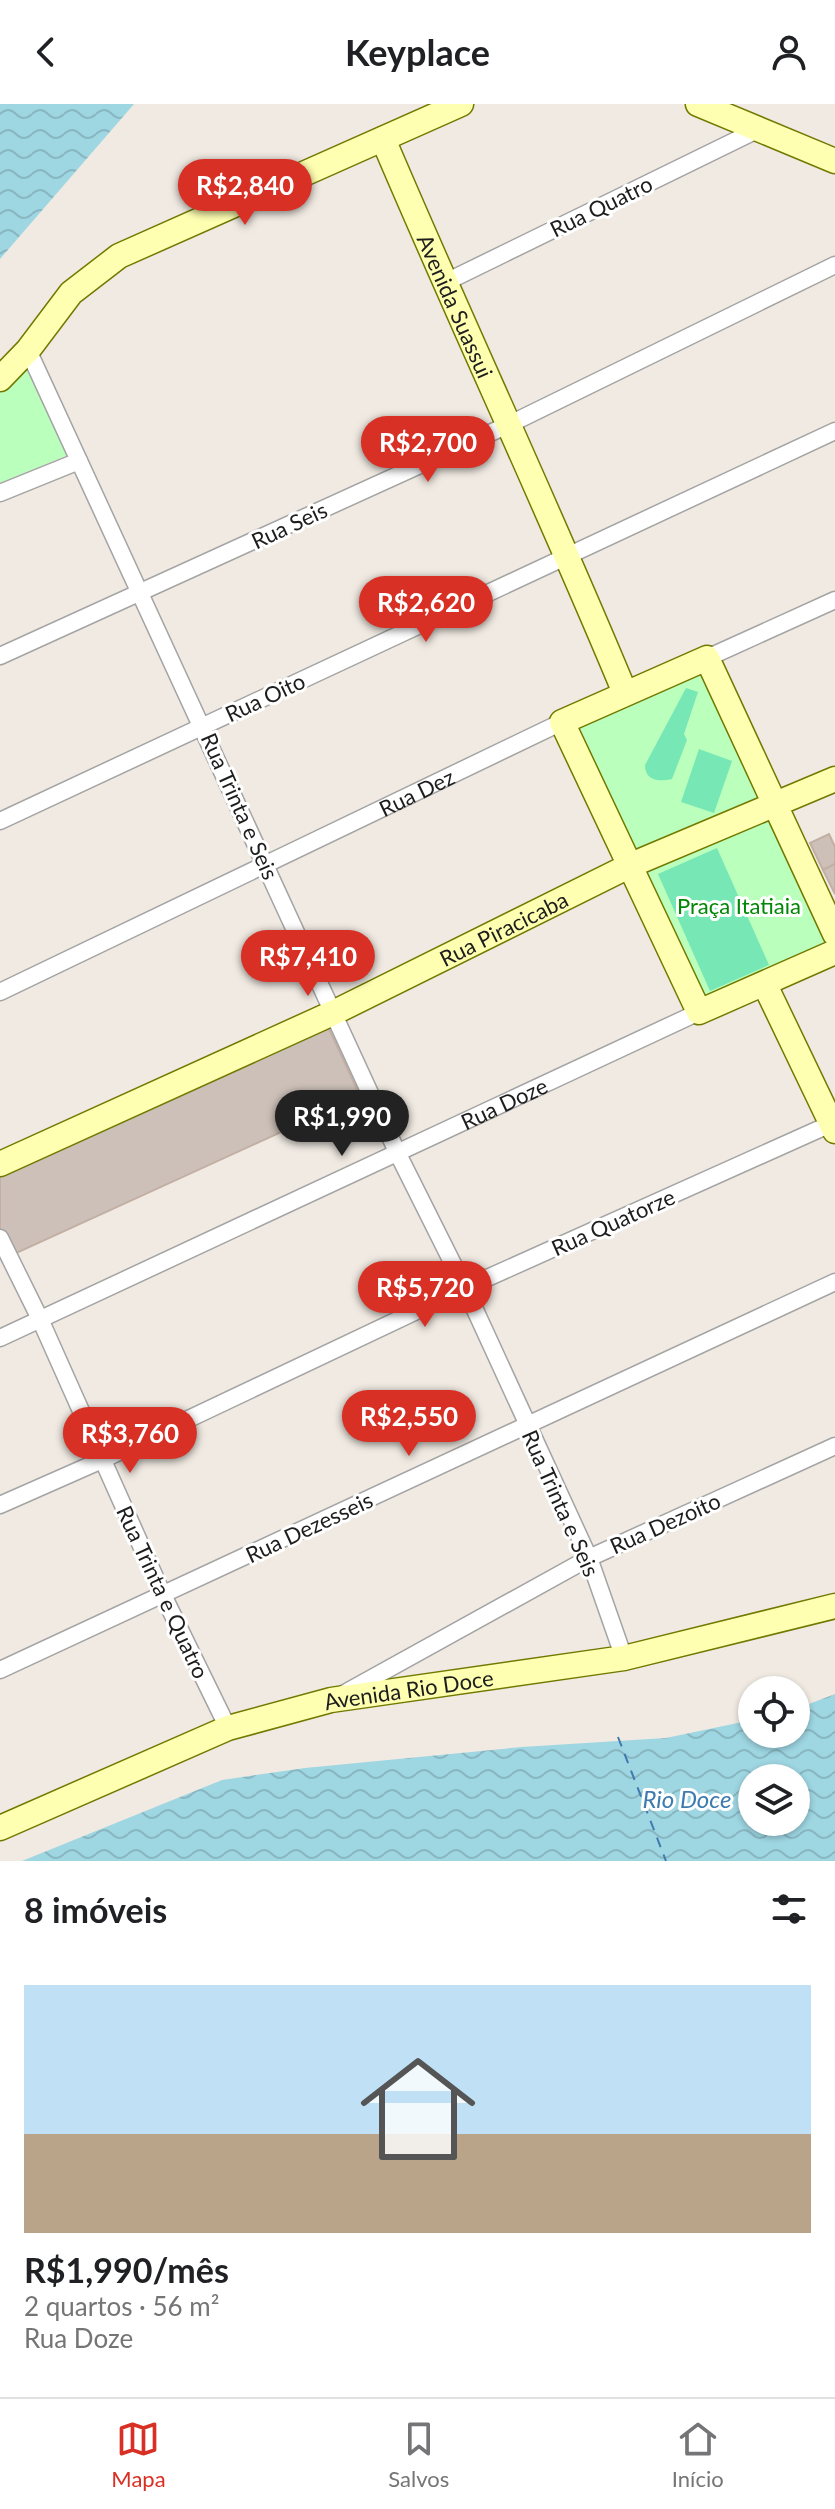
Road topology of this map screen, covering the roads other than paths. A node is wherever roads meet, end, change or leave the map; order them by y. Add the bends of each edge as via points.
1 (461, 104) edge
2 (698, 104) edge
3 (757, 130) junction
4 (383, 139) junction
5 (832, 165) edge
6 (835, 265) edge
7 (444, 283) junction
8 (28, 350) junction
9 (0, 379) edge
10 (510, 424) junction
11 (835, 431) edge
12 (79, 461) junction
13 (0, 493) edge
14 (568, 555) junction
15 (140, 593) junction
16 (835, 600) edge
17 (0, 656) edge
18 (707, 658) junction
19 (625, 693) junction
20 (562, 722) junction
21 (203, 726) junction
22 (835, 779) edge
23 (775, 805) junction
24 (0, 821) edge
25 (265, 863) junction
26 (631, 865) junction
27 (835, 934) edge
28 (835, 952) edge
29 (765, 985) junction
30 (0, 992) edge
31 (335, 1012) junction
32 (699, 1012) junction
33 (834, 1126) edge
34 (398, 1154) junction
35 (0, 1164) edge
36 (0, 1238) edge
37 (835, 1282) edge
38 (465, 1288) junction
39 (40, 1319) junction
40 (0, 1338) edge
41 (526, 1426) junction
42 (835, 1446) edge
43 (102, 1460) junction
44 (0, 1505) edge
45 (589, 1558) junction
46 (163, 1595) junction
47 (835, 1606) edge
48 (624, 1658) junction
49 (0, 1670) edge
50 (331, 1700) junction
51 (228, 1728) junction
52 (0, 1828) edge

1 - 4 street
2 - 3 street
3 - 5 street
3 - 7 street, Rua Quatro
4 - 7 street, Avenida Suassui
4 - 8 street via 119,256 71,293
6 - 10 street, Rua Seis
7 - 10 street, Avenida Suassui
8 - 9 street
8 - 12 street, Rua Trinta e Seis
10 - 14 street, Avenida Suassui
10 - 15 street, Rua Seis
11 - 14 street, Rua Oito
12 - 13 street
12 - 15 street, Rua Trinta e Seis
14 - 19 street, Avenida Suassui
14 - 21 street, Rua Oito
15 - 17 street, Rua Seis
15 - 21 street, Rua Trinta e Seis
16 - 18 street, Rua Dez
18 - 19 street, Rua Dez
18 - 23 street
19 - 20 street, Rua Dez
20 - 25 street, Rua Dez
20 - 26 street
21 - 24 street, Rua Oito
21 - 25 street, Rua Trinta e Seis
22 - 23 street, Rua Piracicaba
23 - 26 street, Rua Piracicaba
23 - 27 street
25 - 30 street, Rua Dez
25 - 31 street, Rua Trinta e Seis
26 - 31 street, Rua Piracicaba
26 - 32 street
28 - 29 street, Rua Doze
29 - 32 street, Rua Doze
29 - 33 street
31 - 34 street, Rua Trinta e Seis
31 - 35 street, Rua Piracicaba
32 - 34 street, Rua Doze
33 - 38 street, Rua Quatorze
34 - 38 street, Rua Trinta e Seis
34 - 39 street, Rua Doze
36 - 39 street, Rua Trinta e Quatro
37 - 41 street, Rua Dezesseis
38 - 41 street, Rua Trinta e Seis
38 - 43 street, Rua Quatorze
39 - 40 street, Rua Doze
39 - 43 street, Rua Trinta e Quatro
41 - 45 street, Rua Trinta e Seis
41 - 46 street, Rua Dezesseis
42 - 45 street, Rua Dezoito
43 - 44 street, Rua Quatorze
43 - 46 street, Rua Trinta e Quatro
45 - 48 street, Rua Trinta e Seis
45 - 50 street, Rua Dezoito
46 - 49 street, Rua Dezesseis
46 - 51 street, Rua Trinta e Quatro
47 - 48 street, Avenida Rio Doce
48 - 50 street, Avenida Rio Doce
50 - 51 street, Avenida Rio Doce
51 - 52 street, Avenida Rio Doce

